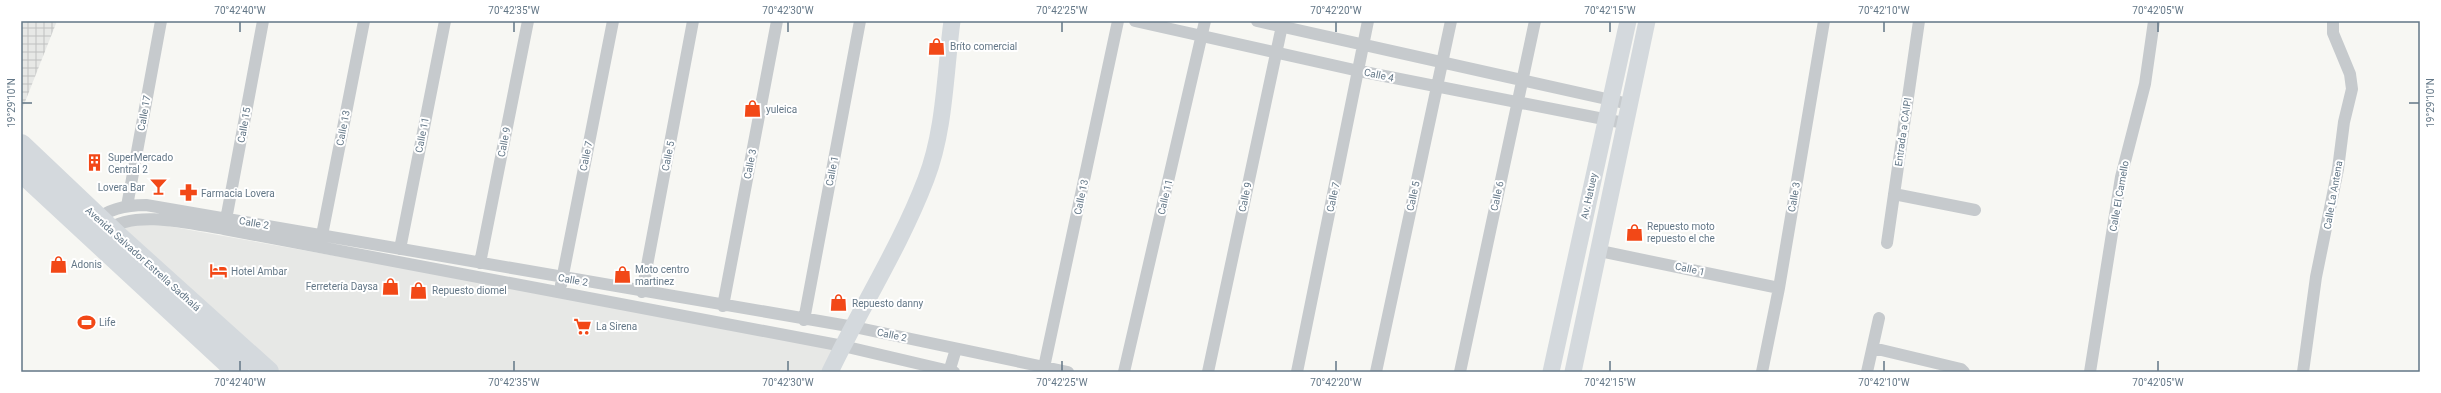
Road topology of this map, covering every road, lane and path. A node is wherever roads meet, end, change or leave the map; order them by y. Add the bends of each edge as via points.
1 (161, 21) edge
2 (263, 21) edge
3 (364, 21) edge
4 (444, 21) edge
5 (528, 21) edge
6 (613, 21) edge
7 (693, 21) edge
8 (777, 21) edge
9 (860, 21) edge
10 (952, 21) edge
11 (1118, 21) edge
12 (1135, 21) edge
13 (1205, 21) edge
14 (1257, 21) edge
15 (1368, 21) edge
16 (1451, 21) edge
17 (1535, 21) edge
18 (1628, 21) edge
19 (1647, 21) edge
20 (1824, 21) edge
21 (1919, 21) edge
22 (2154, 21) edge
23 (2334, 21) edge
24 (1282, 24) edge
25 (1202, 36) junction
26 (1363, 45) junction
27 (1276, 52) junction
28 (1442, 61) junction
29 (1359, 71) junction
30 (1522, 82) junction
31 (1436, 87) junction
32 (1611, 100) junction
33 (1517, 103) junction
34 (1629, 104) junction
35 (1606, 119) junction
36 (1624, 123) junction
37 (21, 145) edge
38 (21, 171) edge
39 (1894, 194) junction
40 (127, 206) junction
41 (1975, 210) dead end
42 (225, 223) junction
43 (96, 230) junction
44 (322, 236) junction
45 (1887, 243) dead end
46 (400, 249) junction
47 (1600, 251) junction
48 (480, 263) junction
49 (562, 278) junction
50 (1779, 288) junction
51 (559, 292) junction
52 (642, 292) junction
53 (723, 306) junction
54 (768, 314) junction
55 (1879, 318) dead end
56 (804, 320) junction
57 (854, 327) junction
58 (764, 331) junction
59 (843, 346) junction
60 (1873, 348) junction
61 (956, 349) junction
62 (1044, 370) edge
63 (238, 372) edge
64 (268, 372) edge
65 (830, 372) edge
66 (951, 372) edge
67 (1068, 372) edge
68 (1124, 372) edge
69 (1208, 372) edge
70 (1297, 372) edge
71 (1376, 372) edge
72 (1460, 372) edge
73 (1551, 372) edge
74 (1573, 372) edge
75 (1762, 372) edge
76 (1867, 372) edge
77 (1964, 372) edge
78 (2090, 372) edge
79 (2303, 372) edge

1 - 40 street, Calle 17
2 - 42 street, Calle 15
3 - 44 street, Calle 13
4 - 46 street, Calle 11
5 - 48 street, Calle 9
6 - 49 street, Calle 7
7 - 52 street, Calle 5
8 - 53 street, Calle 3
9 - 56 street, Calle 1
10 - 57 main road via 936,142 926,179 893,256
11 - 62 street, Calle 13
12 - 25 street, Calle 4
13 - 25 street, Calle 11
14 - 24 street
15 - 26 street, Calle 7
16 - 28 street, Calle 5
17 - 30 street, Calle 6
18 - 32 main road, Av. Hatuey
19 - 34 main road, Av. Hatuey
20 - 50 street, Calle 3
21 - 39 street, Entrada a CAIPI
22 - 78 street, Calle El Camello via 2145,84 2121,177
23 - 79 street, Calle La Antena via 2333,33 2350,74 2352,89 2316,277
24 - 26 street
24 - 27 street, Calle 9
25 - 27 street, Calle 4
25 - 68 street, Calle 11
26 - 28 street
26 - 29 street, Calle 7
27 - 29 street, Calle 4
27 - 69 street, Calle 9
28 - 30 street
28 - 31 street, Calle 5
29 - 31 street, Calle 4
29 - 70 street, Calle 7
30 - 32 street
30 - 33 street, Calle 6
31 - 33 street, Calle 4
31 - 71 street, Calle 5
32 - 34 street
32 - 35 main road, Av. Hatuey
33 - 35 street, Calle 4
33 - 72 street, Calle 6
34 - 36 main road, Av. Hatuey
35 - 36 street, Calle 4
35 - 73 main road, Av. Hatuey
36 - 47 main road, Av. Hatuey
37 - 43 highway, Avenida Salvador Estrella Sadhalá
38 - 43 highway, Avenida Salvador Estrella Sadhalá
39 - 41 street
39 - 45 street, Entrada a CAIPI
40 - 42 street, Calle 2 via 146,205
40 - 43 street, Calle 2
42 - 43 street, Calle 2 via 147,219
42 - 44 street, Calle 2
42 - 51 street, Calle 2
43 - 63 highway, Avenida Salvador Estrella Sadhalá
43 - 64 highway, Avenida Salvador Estrella Sadhalá
44 - 46 street, Calle 2
46 - 48 street, Calle 2
47 - 50 street, Calle 1
47 - 74 main road, Av. Hatuey
48 - 49 street, Calle 2
49 - 51 street, Calle 7
49 - 52 street, Calle 2
50 - 75 street, Calle 3
51 - 58 street, Calle 2
52 - 53 street, Calle 2
53 - 54 street, Calle 2
54 - 56 street, Calle 2
54 - 58 street
55 - 60 street
56 - 57 street, Calle 2
57 - 59 main road
57 - 61 street, Calle 2
58 - 59 street, Calle 2
59 - 65 main road
59 - 66 street, Calle 2
60 - 76 street
60 - 77 street via 1961,369
61 - 62 street, Calle 2
61 - 66 street
62 - 67 street, Calle 2

